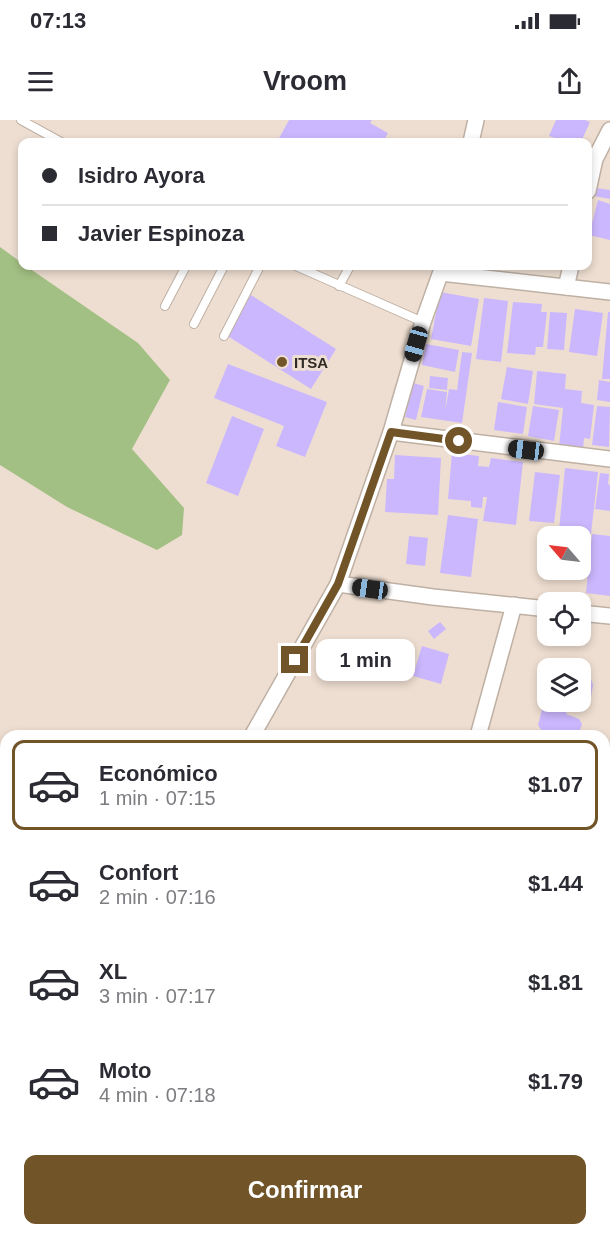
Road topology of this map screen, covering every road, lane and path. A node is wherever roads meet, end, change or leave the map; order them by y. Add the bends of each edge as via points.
1 (21, 120) edge
2 (476, 120) edge
3 (610, 130) edge
4 (54, 138) edge
5 (472, 138) edge
6 (592, 173) edge
7 (184, 270) edge
8 (222, 270) edge
9 (258, 270) edge
10 (305, 270) edge
11 (348, 270) edge
12 (442, 270) edge
13 (449, 270) edge
14 (570, 270) edge
15 (339, 285) junction
16 (566, 287) junction
17 (610, 292) edge
18 (165, 306) dead end
19 (423, 322) junction
20 (194, 324) dead end
21 (224, 336) dead end
22 (391, 432) junction
23 (610, 459) edge
24 (338, 584) junction
25 (514, 605) junction
26 (537, 608) edge
27 (591, 614) edge
28 (610, 616) edge
29 (255, 730) edge
30 (480, 730) edge

1 - 4 lane
2 - 5 street
3 - 6 street
7 - 18 lane
8 - 20 lane
9 - 21 lane
10 - 15 lane
11 - 15 lane
12 - 19 street
13 - 16 street
14 - 16 street
15 - 19 lane
16 - 17 street
19 - 22 street
22 - 23 street
22 - 24 street
24 - 25 street
24 - 29 street
25 - 26 street
25 - 30 street
27 - 28 street

